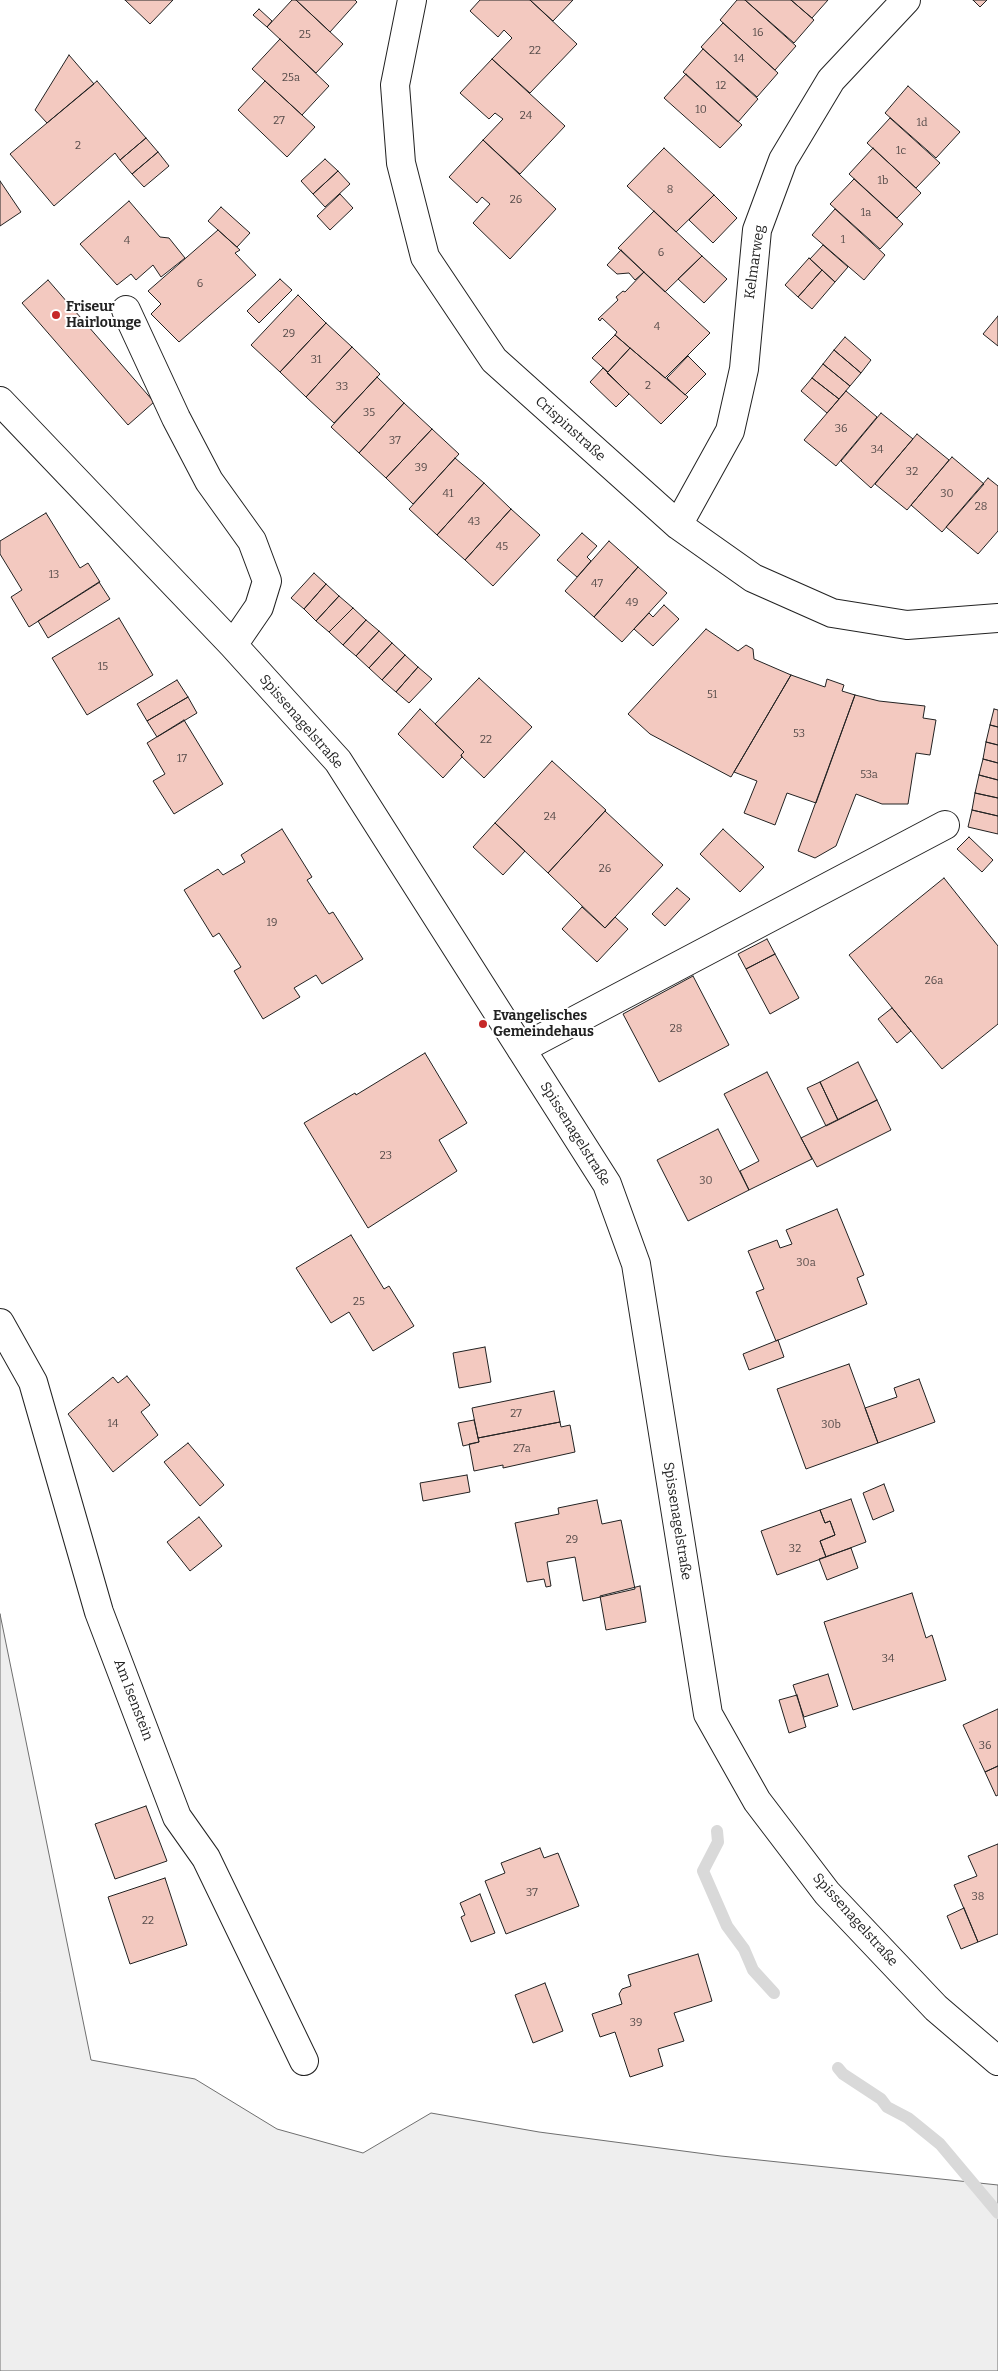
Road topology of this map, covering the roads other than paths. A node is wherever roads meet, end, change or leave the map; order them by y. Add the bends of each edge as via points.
1 (412, 0) edge
2 (906, 0) edge
3 (126, 310) dead end
4 (0, 401) edge
5 (678, 525) junction
6 (998, 618) edge
7 (233, 646) junction
8 (945, 825) dead end
9 (521, 1048) junction
10 (0, 1323) edge
11 (304, 2061) dead end
12 (998, 2061) edge

1 - 5 street, Crispinstraße via 395,85 401,162 425,257 494,360
2 - 5 street, Kelmarweg via 832,80 783,160 757,230 744,369 730,431
3 - 7 street via 176,418 209,481 252,541 267,581 259,607
4 - 7 street, Spissenagelstraße
5 - 6 street, Crispinstraße via 753,578 832,613 907,625
7 - 9 street, Spissenagelstraße via 338,761
8 - 9 street
9 - 12 street, Spissenagelstraße via 607,1184 636,1264 708,1714 757,1801 827,1893 936,2008
10 - 11 street, Am Isenstein via 33,1382 99,1612 177,1816 206,1858

